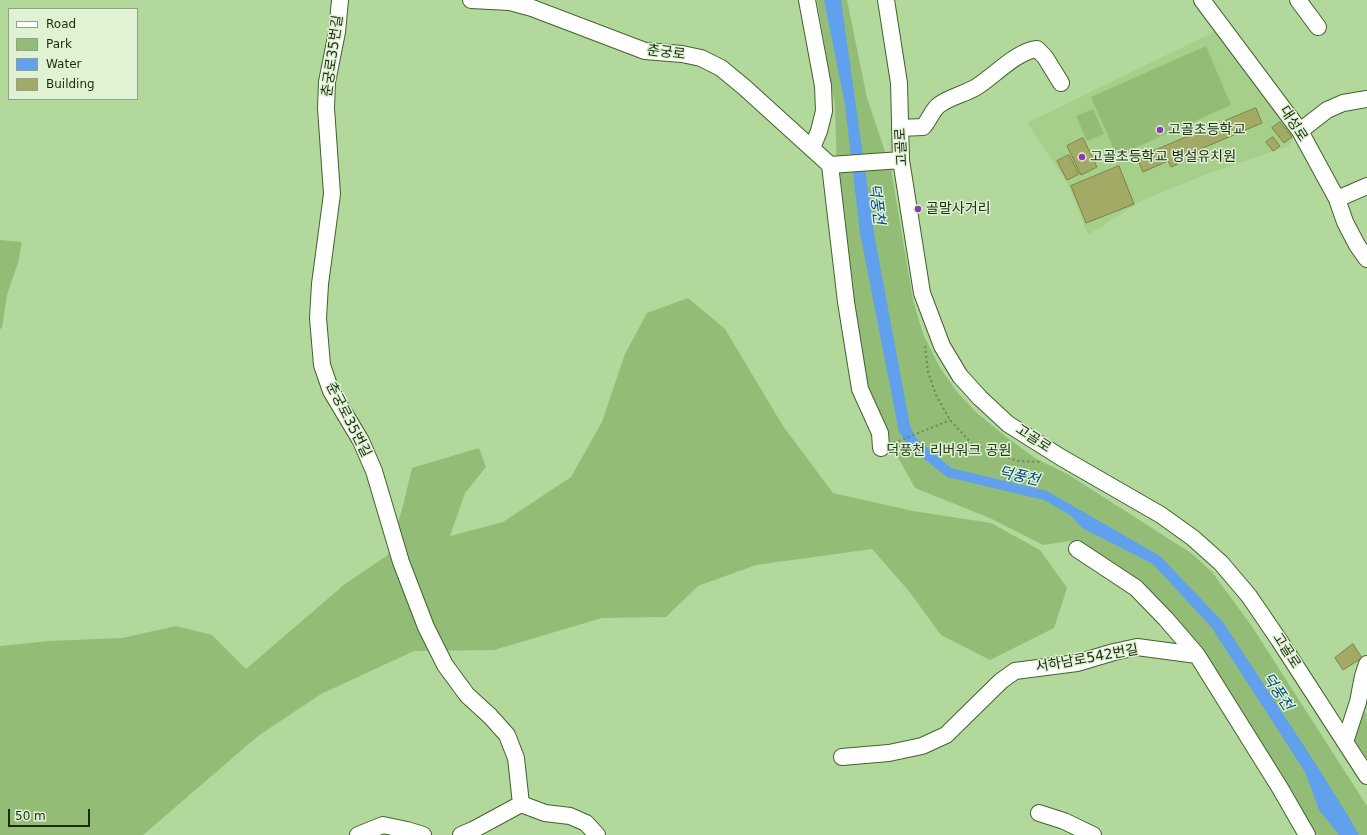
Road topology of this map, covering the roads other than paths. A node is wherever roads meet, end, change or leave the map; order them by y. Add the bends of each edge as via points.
1 (340, 0) edge
2 (471, 0) edge
3 (807, 0) edge
4 (886, 0) edge
5 (1202, 0) edge
6 (1298, 0) edge
7 (1318, 27) dead end
8 (1061, 83) dead end
9 (1367, 99) edge
10 (900, 128) junction
11 (1300, 131) junction
12 (812, 148) junction
13 (901, 160) junction
14 (830, 165) junction
15 (1367, 186) edge
16 (1337, 199) junction
17 (1367, 259) edge
18 (881, 448) road end
19 (1077, 549) dead end
20 (1197, 655) junction
21 (1367, 664) edge
22 (1356, 709) junction
23 (1328, 715) junction
24 (1345, 742) junction
25 (842, 758) dead end
26 (1367, 776) edge
27 (521, 804) junction
28 (1039, 813) dead end
29 (358, 835) edge
30 (423, 835) edge
31 (461, 835) edge
32 (597, 835) edge
33 (1093, 835) edge
34 (1307, 835) edge

1 - 27 street, 춘궁로35번길 via 326,108 332,194 318,318 322,365 331,391 361,441 374,471 401,562 426,627 445,665 467,695 507,735 516,758
2 - 12 street, 춘궁로 via 510,2 532,8 645,52 701,58 721,68
3 - 12 street via 823,86 824,111
4 - 10 street, 고골로 via 899,83
5 - 11 street, 대성로
6 - 7 street
8 - 10 street via 1045,57 1037,50 1030,50 1020,54 976,87 937,106 923,127
9 - 11 street via 1343,103 1327,110
10 - 13 street, 고골로
11 - 16 street, 대성로
12 - 14 street, 춘궁로
13 - 14 street
13 - 23 street, 고골로 via 922,294 942,346 960,376 1008,424 1161,515 1193,538 1221,563 1249,596
14 - 18 street via 846,302 860,388 880,433
15 - 16 street
16 - 17 street, 대성로 via 1345,222
19 - 20 street via 1136,588
20 - 25 street, 서하남로542번길 via 1137,647 1077,663 1016,671 1001,681 946,736 922,746 889,753
20 - 34 street
21 - 22 street
22 - 23 street via 1346,716
22 - 24 street
23 - 24 street, 고골로
24 - 26 street, 고골로
27 - 31 street
27 - 32 street via 545,813 570,816 586,823
28 - 33 street via 1064,821
29 - 30 street via 383,825

